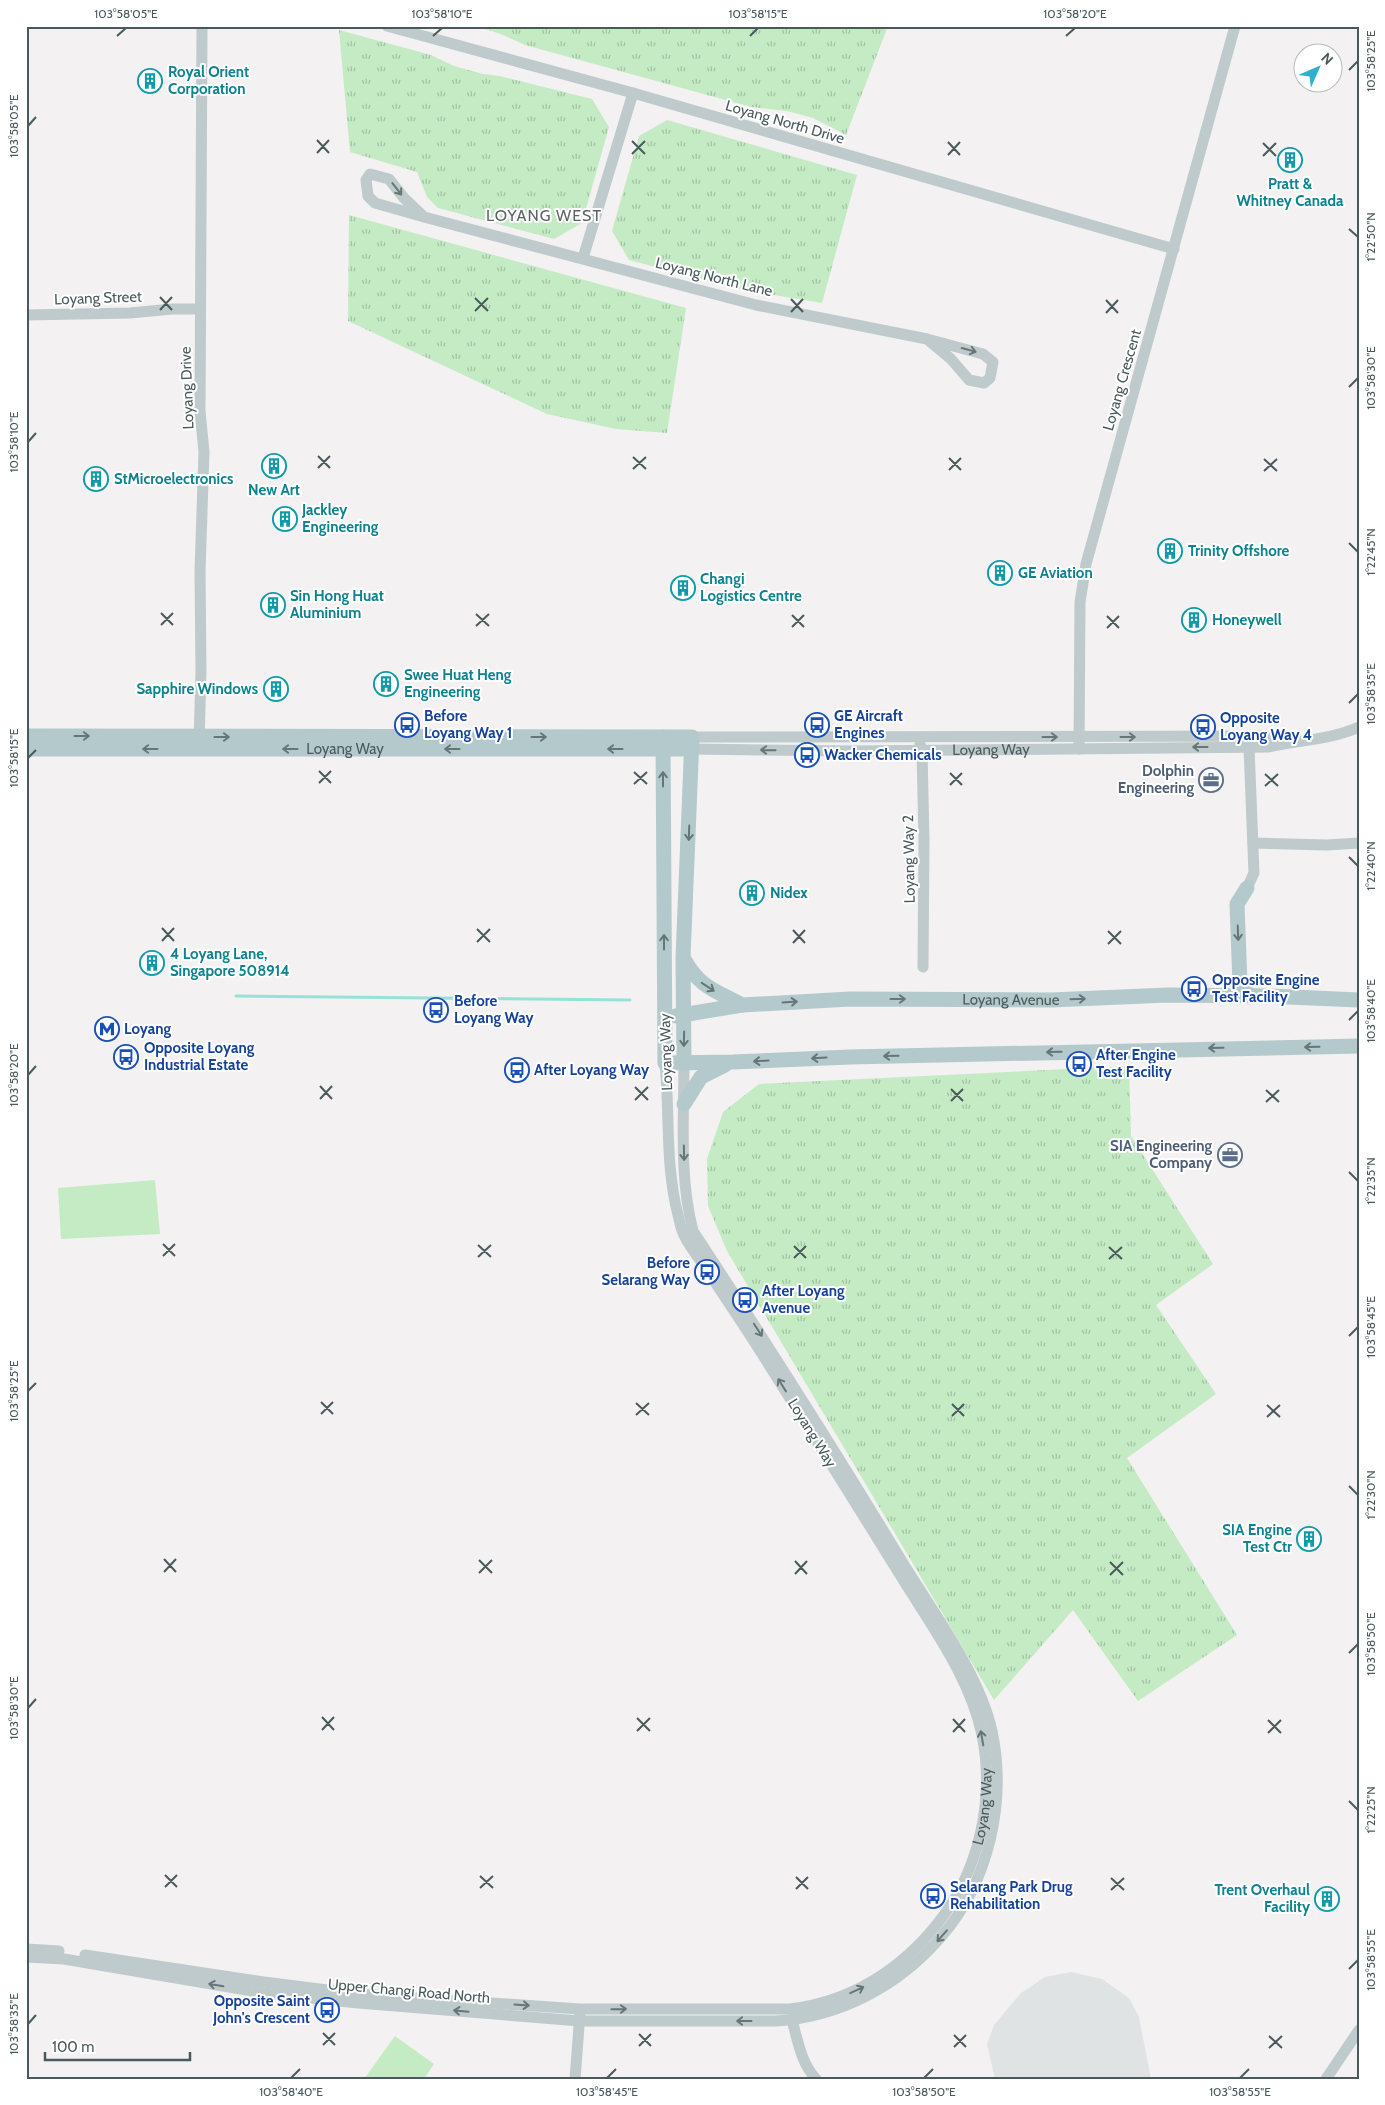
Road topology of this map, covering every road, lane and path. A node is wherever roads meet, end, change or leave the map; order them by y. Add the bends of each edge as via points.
1 (202, 26) edge
2 (387, 26) edge
3 (1236, 26) edge
4 (633, 93) junction
5 (424, 217) junction
6 (1174, 249) junction
7 (583, 258) junction
8 (200, 309) junction
9 (26, 315) edge
10 (927, 339) junction
11 (1359, 727) edge
12 (26, 736) edge
13 (1263, 736) junction
14 (914, 737) junction
15 (1238, 737) junction
16 (1290, 742) junction
17 (199, 743) junction
18 (663, 743) junction
19 (692, 743) junction
20 (1079, 743) junction
21 (1249, 747) junction
22 (26, 749) edge
23 (922, 750) junction
24 (1253, 843) junction
25 (1359, 843) edge
26 (1247, 888) joint
27 (683, 958) junction
28 (923, 967) dead end
29 (1252, 996) junction
30 (1359, 1000) edge
31 (742, 1006) junction
32 (685, 1015) junction
33 (664, 1018) junction
34 (1359, 1046) edge
35 (733, 1062) junction
36 (665, 1063) junction
37 (684, 1063) junction
38 (684, 1104) junction
39 (26, 1949) edge
40 (26, 1957) edge
41 (580, 2009) junction
42 (791, 2014) junction
43 (811, 2017) joint
44 (580, 2021) junction
45 (1359, 2030) edge
46 (575, 2079) edge
47 (816, 2079) edge
48 (1326, 2079) edge

1 - 8 street, Loyang Drive
2 - 4 street, Loyang North Drive
3 - 6 street, Loyang Crescent
4 - 6 street, Loyang North Drive
4 - 7 street
5 -> 5 street, Loyang North Lane via 375,203 368,196 366,180 370,174 389,179
5 - 7 street, Loyang North Lane
6 - 20 street, Loyang Crescent via 1086,564 1080,602
7 - 10 street, Loyang North Lane via 756,305
8 - 9 street, Loyang Street
8 - 17 street, Loyang Drive via 200,411 204,452
10 -> 10 street, Loyang North Lane via 983,354 993,362 990,378 984,383 968,380 951,359
11 - 16 street, Loyang Way via 1316,740
12 -> 17 main road, Loyang Way
13 - 15 street, Loyang Way
13 - 16 street, Loyang Way
13 - 21 street
14 - 19 street, Loyang Way
14 -> 20 street, Loyang Way
14 - 23 street
20 -> 15 street, Loyang Way
15 - 21 street
16 - 21 street, Loyang Way
17 - 18 main road, Loyang Way
17 -> 22 main road, Loyang Way
18 - 19 main road, Loyang Way
33 -> 18 main road, Loyang Way
23 -> 19 street, Loyang Way
19 -> 27 main road, Loyang Way
21 -> 20 street, Loyang Way
20 - 23 street, Loyang Way
21 - 24 street
23 - 28 street, Loyang Way 2
24 - 25 street
24 - 26 street via 1254,873
26 -> 29 main road via 1237,904 1240,985
27 -> 31 main road via 692,974 704,985
27 - 32 main road, Loyang Way
29 - 30 main road, Loyang Avenue
31 -> 29 main road, Loyang Avenue via 850,999
31 - 32 main road, Loyang Avenue
32 - 33 main road, Loyang Avenue
32 -> 37 main road, Loyang Way
33 - 36 main road, Loyang Way
34 -> 35 main road
35 - 37 main road
35 - 38 main road via 701,1077
36 - 37 main road
42 -> 36 street, Loyang Way via 878,1980 912,1954 944,1915 964,1881 979,1842 986,1793 985,1754 976,1711 946,1648 761,1352 683,1235 672,1194
37 - 38 street, Loyang Way
38 -> 43 street, Loyang Way via 686,1189 693,1231 785,1372 960,1657 981,1698 992,1729 996,1796 991,1835 974,1886 955,1920 922,1957 883,1987 842,2008
39 -> 41 street, Upper Changi Road North via 360,1994
44 -> 40 street, Upper Changi Road North via 264,1993 64,1959
41 -> 42 street, Upper Changi Road North
41 - 44 street
42 - 43 street, Upper Changi Road North
42 -> 44 street, Upper Changi Road North
42 - 47 street via 801,2055
44 - 46 street
45 - 48 street

